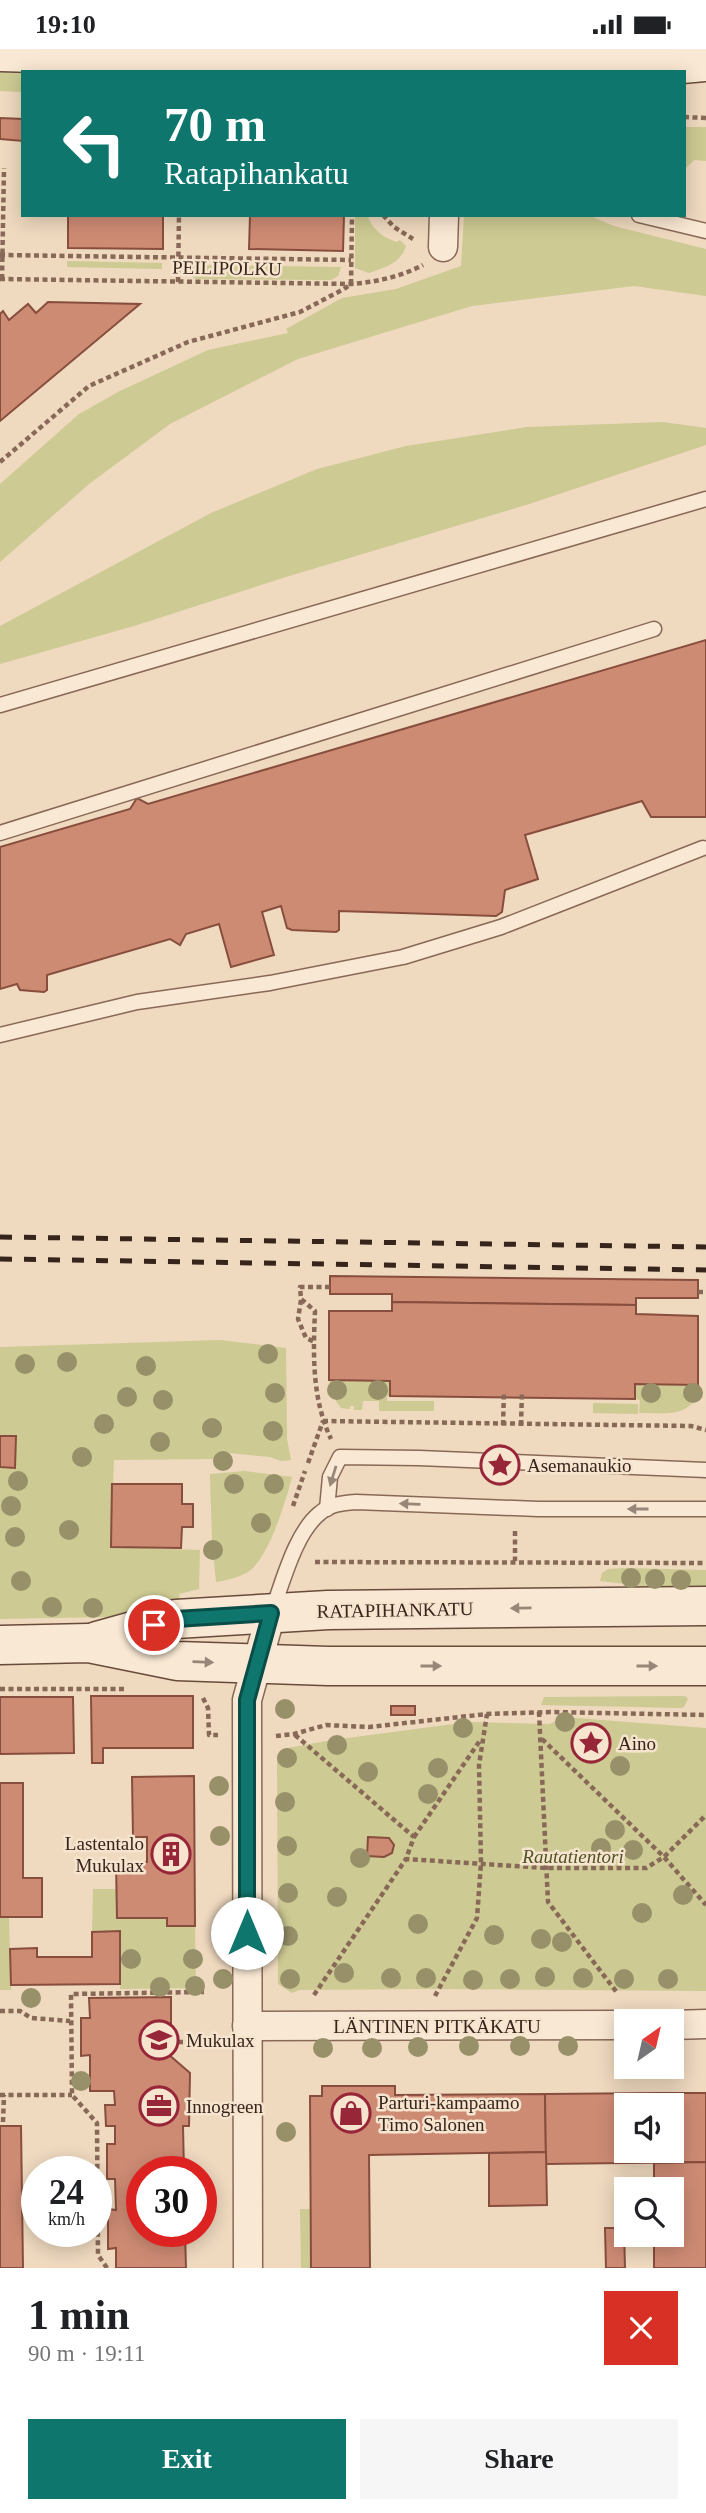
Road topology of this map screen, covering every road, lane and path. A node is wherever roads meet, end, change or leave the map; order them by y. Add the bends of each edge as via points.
1 (0, 52) edge
2 (448, 62) edge
3 (706, 62) edge
4 (686, 117) edge
5 (706, 118) edge
6 (4, 167) dead end
7 (179, 217) edge
8 (352, 217) edge
9 (385, 217) edge
10 (443, 217) edge
11 (647, 217) edge
12 (706, 231) edge
13 (433, 246) junction
14 (1, 255) edge
15 (178, 257) junction
16 (351, 260) junction
17 (1, 279) edge
18 (178, 282) junction
19 (351, 284) junction
20 (0, 462) edge
21 (706, 499) edge
22 (654, 629) dead end
23 (0, 705) edge
24 (0, 833) edge
25 (703, 848) dead end
26 (0, 1035) edge
27 (330, 1287) dead end
28 (698, 1292) dead end
29 (706, 1292) edge
30 (301, 1299) junction
31 (315, 1342) junction
32 (504, 1391) dead end
33 (522, 1391) dead end
34 (323, 1421) junction
35 (503, 1425) junction
36 (522, 1425) junction
37 (706, 1430) edge
38 (706, 1470) edge
39 (292, 1508) dead end
40 (327, 1509) junction
41 (706, 1509) edge
42 (291, 1560) junction
43 (706, 1563) edge
44 (706, 1606) edge
45 (271, 1613) junction
46 (88, 1643) junction
47 (0, 1645) edge
48 (258, 1664) junction
49 (706, 1666) edge
50 (0, 1689) edge
51 (136, 1689) dead end
52 (198, 1691) dead end
53 (539, 1712) junction
54 (487, 1714) junction
55 (706, 1715) edge
56 (294, 1734) junction
57 (209, 1735) dead end
58 (271, 1736) dead end
59 (483, 1736) junction
60 (541, 1739) junction
61 (706, 1815) edge
62 (414, 1837) junction
63 (664, 1857) junction
64 (406, 1859) junction
65 (481, 1863) junction
66 (546, 1868) junction
67 (706, 1905) edge
68 (204, 1991) dead end
69 (620, 1997) dead end
70 (434, 1998) dead end
71 (311, 1999) dead end
72 (0, 2011) edge
73 (70, 2021) junction
74 (706, 2024) edge
75 (614, 2025) edge
76 (684, 2025) edge
77 (247, 2027) junction
78 (160, 2042) dead end
79 (204, 2042) dead end
80 (2, 2095) edge
81 (72, 2095) junction
82 (3, 2122) dead end
83 (107, 2268) edge
84 (248, 2268) edge

1 - 2 main road
2 - 3 main road via 511,67
4 - 5 path
6 - 14 path
7 - 15 path
8 - 16 path
9 - 13 path via 394,227
10 - 13 street
11 - 12 lane
13 - 19 path, PEILIPOLKU via 436,257 411,271
14 - 15 path
14 - 17 path
15 - 16 path
15 - 18 path
16 - 19 path
17 - 18 path, PEILIPOLKU
18 - 19 path, PEILIPOLKU
19 - 20 path via 300,313 188,342 89,386
21 - 23 lane
22 - 24 lane
25 - 26 lane via 501,927 402,957 270,983 136,1002
27 - 30 path via 300,1287
28 - 29 path
30 - 31 path via 315,1311
30 - 31 path via 298,1319 306,1338
31 - 34 path via 316,1393
32 - 35 path
33 - 36 path
34 - 35 path
34 - 39 path
35 - 36 path
36 - 37 path via 691,1426
38 -> 40 lane via 340,1457 330,1477
41 -> 40 lane via 356,1502
40 - 42 lane via 308,1527
42 - 43 path
42 - 45 lane
44 -> 45 main road, RATAPIHANKATU
45 - 46 main road, RATAPIHANKATU via 176,1619
45 - 48 street
46 - 47 main road, RATAPIHANKATU
46 -> 48 main road, RATAPIHANKATU via 177,1661
48 -> 49 main road, RATAPIHANKATU
48 - 77 street via 247,1700
50 - 51 path
52 - 57 path via 208,1708
53 - 54 path
53 - 55 path
53 - 60 path
54 - 56 path via 369,1727 326,1725
54 - 59 path
56 - 58 path
56 - 62 path
59 - 62 path
59 - 65 path via 479,1765
60 - 63 path
60 - 66 path
61 - 63 path
62 - 64 path
63 - 66 path via 646,1868
63 - 67 path
64 - 65 path
64 - 71 path
65 - 66 path
65 - 70 path via 477,1918
66 - 69 path via 548,1902
68 - 73 path via 71,1994
72 - 73 path
73 - 81 path
74 - 76 street
75 - 77 street, LÄNTINEN PITKÄKATU
77 - 84 street
78 - 79 path
80 - 81 path
80 - 82 path
81 - 83 path via 97,2123 98,2255

